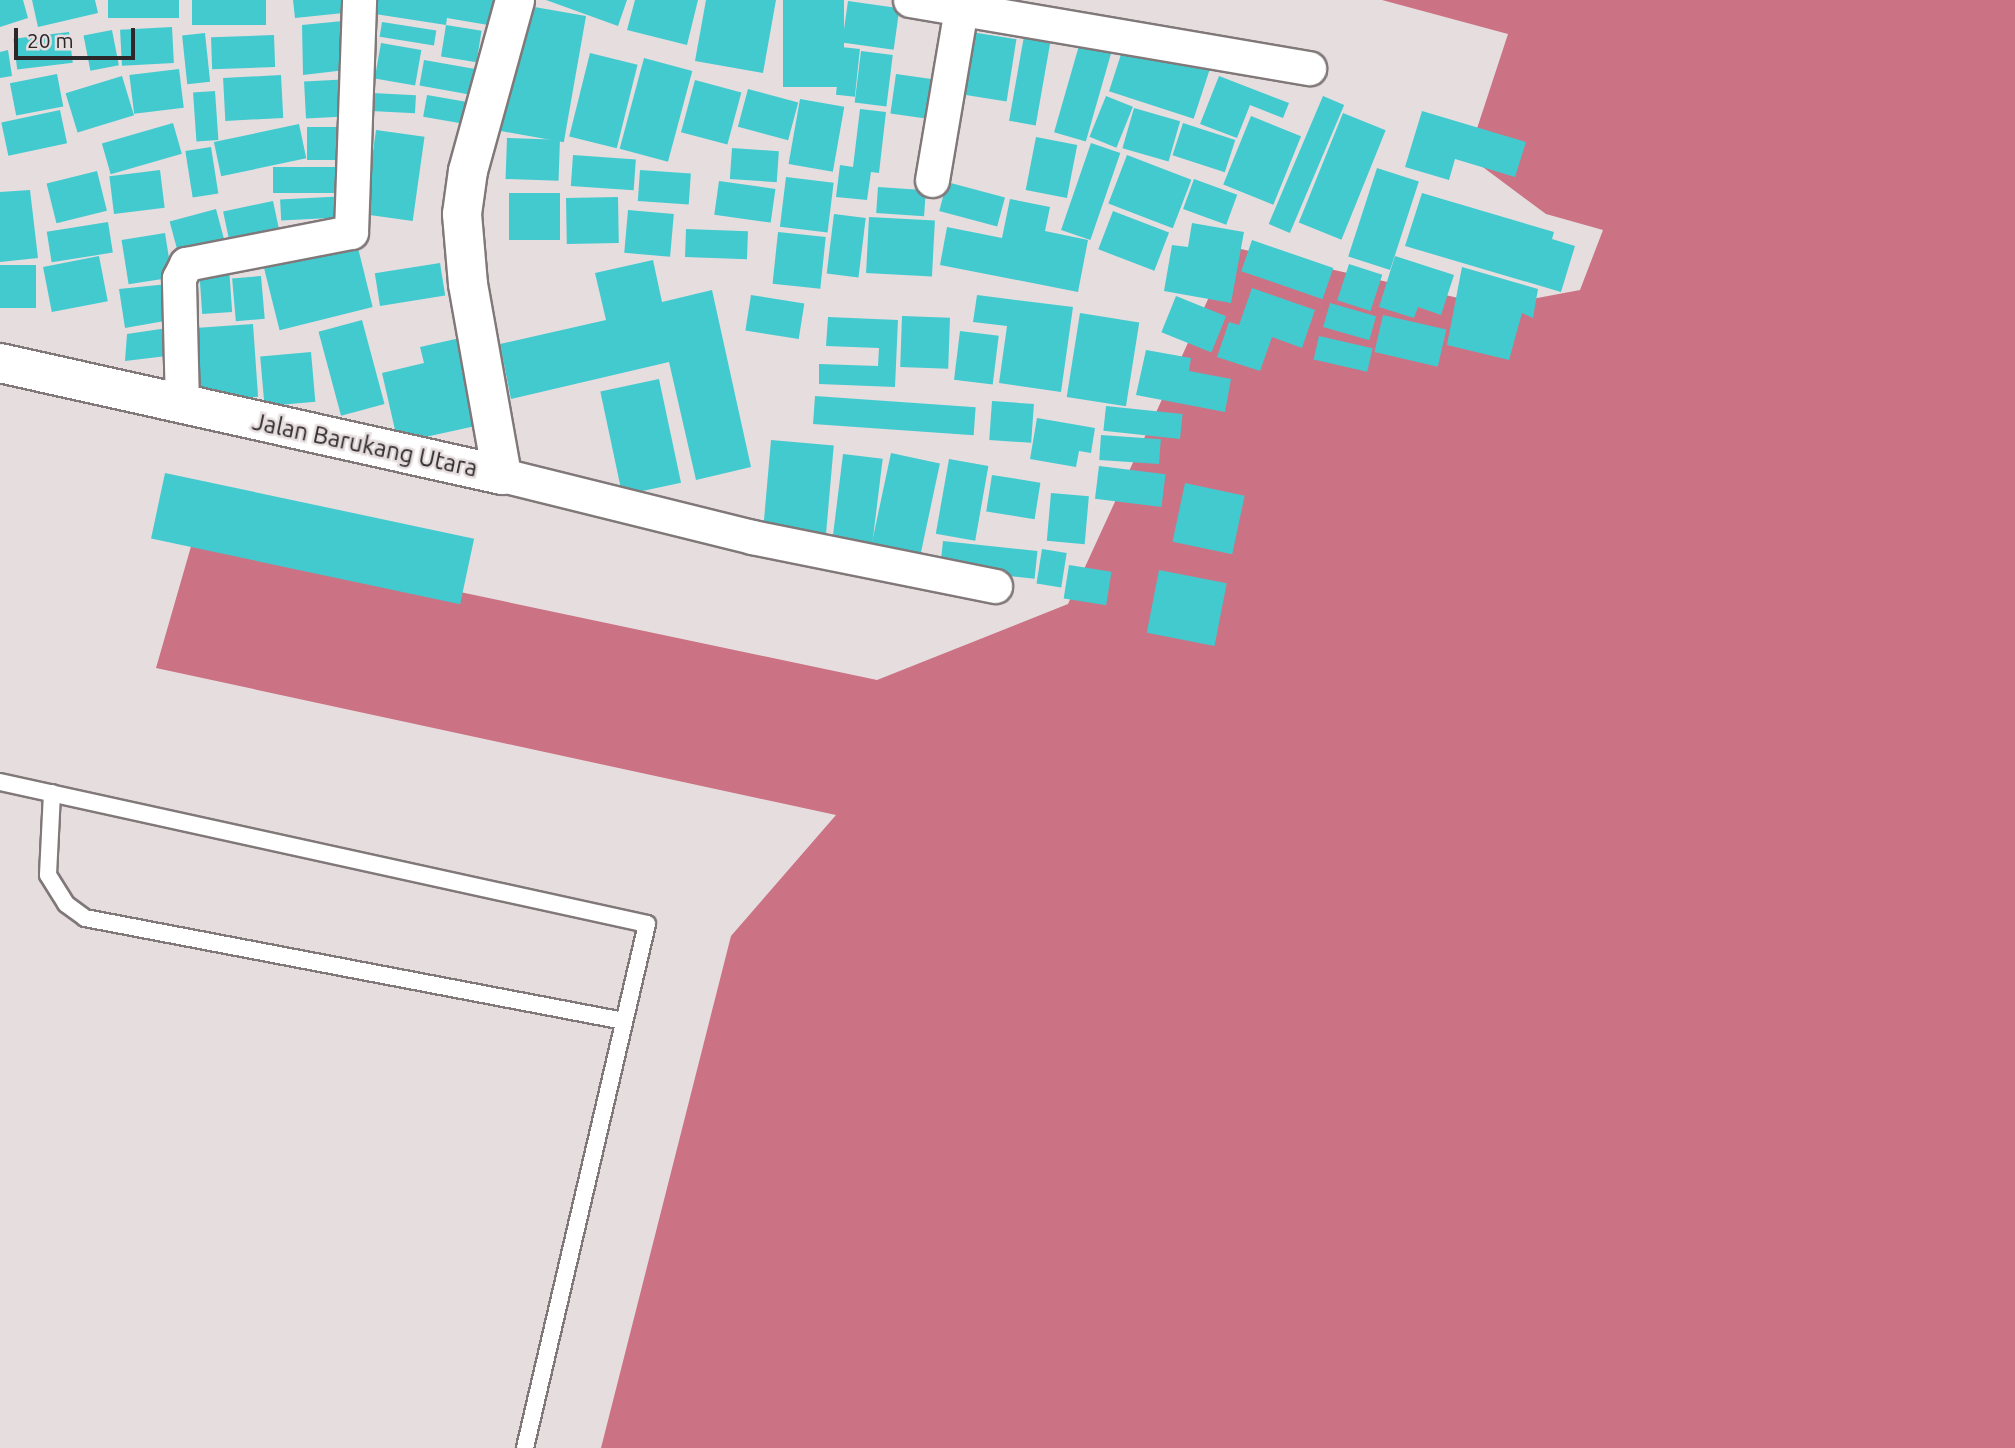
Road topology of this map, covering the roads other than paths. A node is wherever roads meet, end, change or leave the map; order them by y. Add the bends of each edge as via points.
1 (359, 0) edge
2 (515, 0) edge
3 (910, 0) edge
4 (961, 8) junction
5 (1309, 68) dead end
6 (932, 180) dead end
7 (0, 363) edge
8 (182, 405) junction
9 (502, 475) junction
10 (995, 586) dead end
11 (0, 782) edge
12 (52, 793) junction
13 (624, 1021) junction
14 (525, 1448) edge

1 - 8 street via 351,232 186,264 179,278
2 - 9 street, Jalan Barukang Utara via 468,171 462,214 468,284
3 - 4 street
4 - 5 street
4 - 6 street
7 - 8 street, Jalan Barukang Utara
8 - 9 street, Jalan Barukang Utara
9 - 10 street via 752,537
11 - 12 lane
12 - 13 lane via 48,876 66,904 85,918
12 - 13 lane via 647,924
13 - 14 lane

